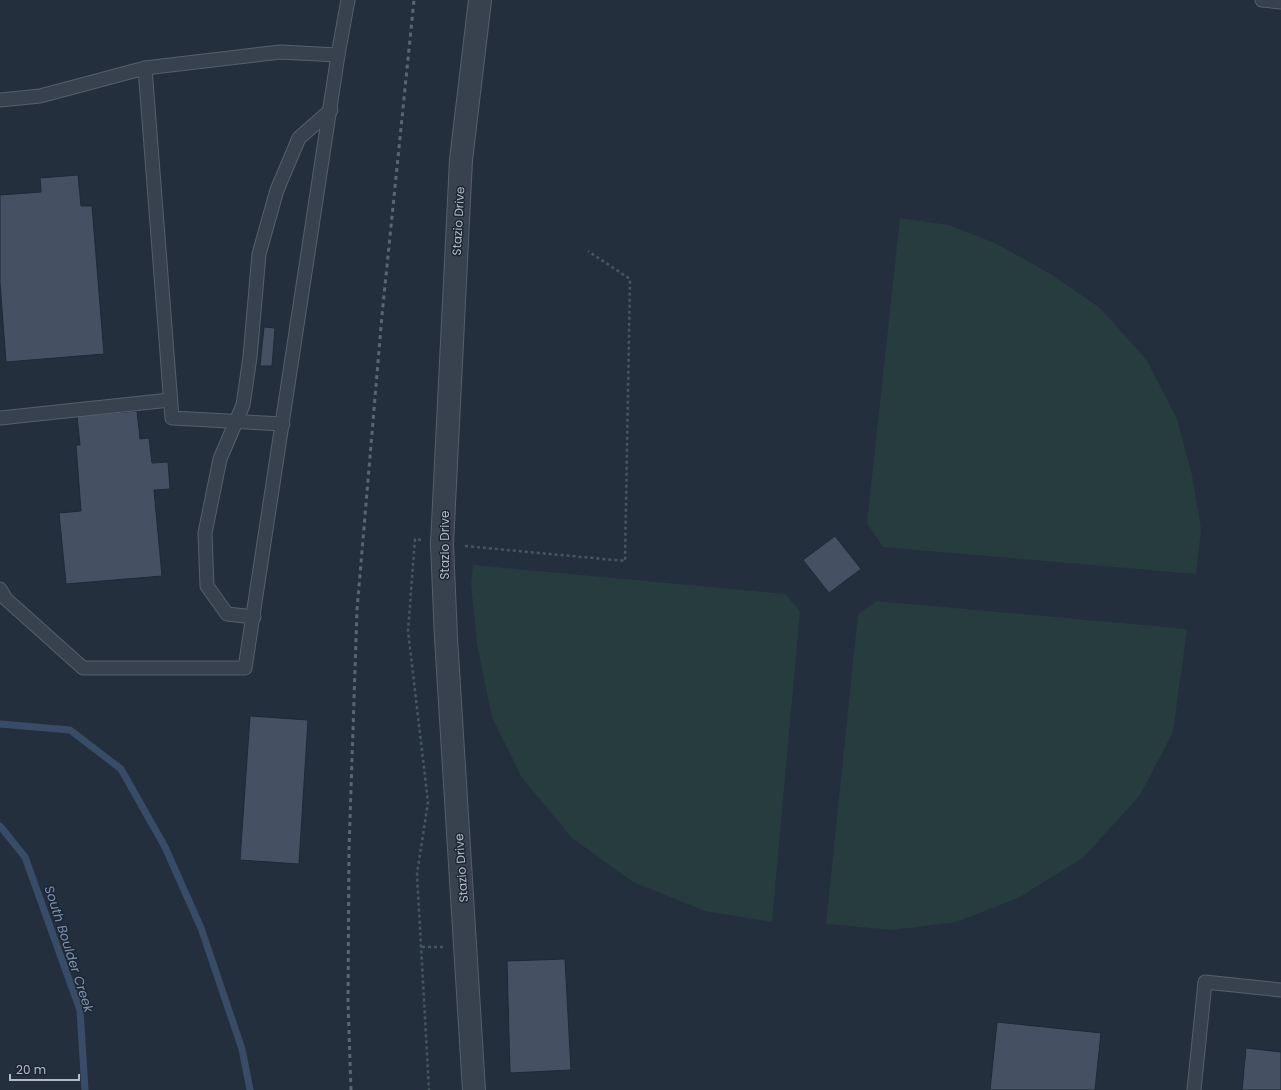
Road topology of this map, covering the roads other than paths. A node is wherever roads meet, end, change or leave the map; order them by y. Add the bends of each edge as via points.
1 (348, 0) edge
2 (480, 0) edge
3 (1262, 0) edge
4 (1281, 2) edge
5 (338, 54) junction
6 (145, 68) junction
7 (0, 100) edge
8 (331, 110) junction
9 (170, 400) junction
10 (0, 418) edge
11 (236, 422) junction
12 (283, 424) junction
13 (0, 589) edge
14 (254, 617) junction
15 (1281, 990) edge
16 (474, 1090) edge
17 (1194, 1090) edge

1 - 5 lane
2 - 16 street, Stazio Drive via 461,160 442,544
3 - 4 lane
5 - 6 lane via 280,52
5 - 8 lane
6 - 7 lane via 40,96
6 - 9 lane
8 - 11 lane via 299,138 277,190 259,254 250,357 243,405
8 - 12 lane
9 - 10 lane
9 - 11 lane via 172,418
11 - 12 lane
11 - 14 lane via 220,459 205,533 207,586 227,614
12 - 14 lane
13 - 14 lane via 6,599 83,668 246,668
15 - 17 lane via 1205,982

